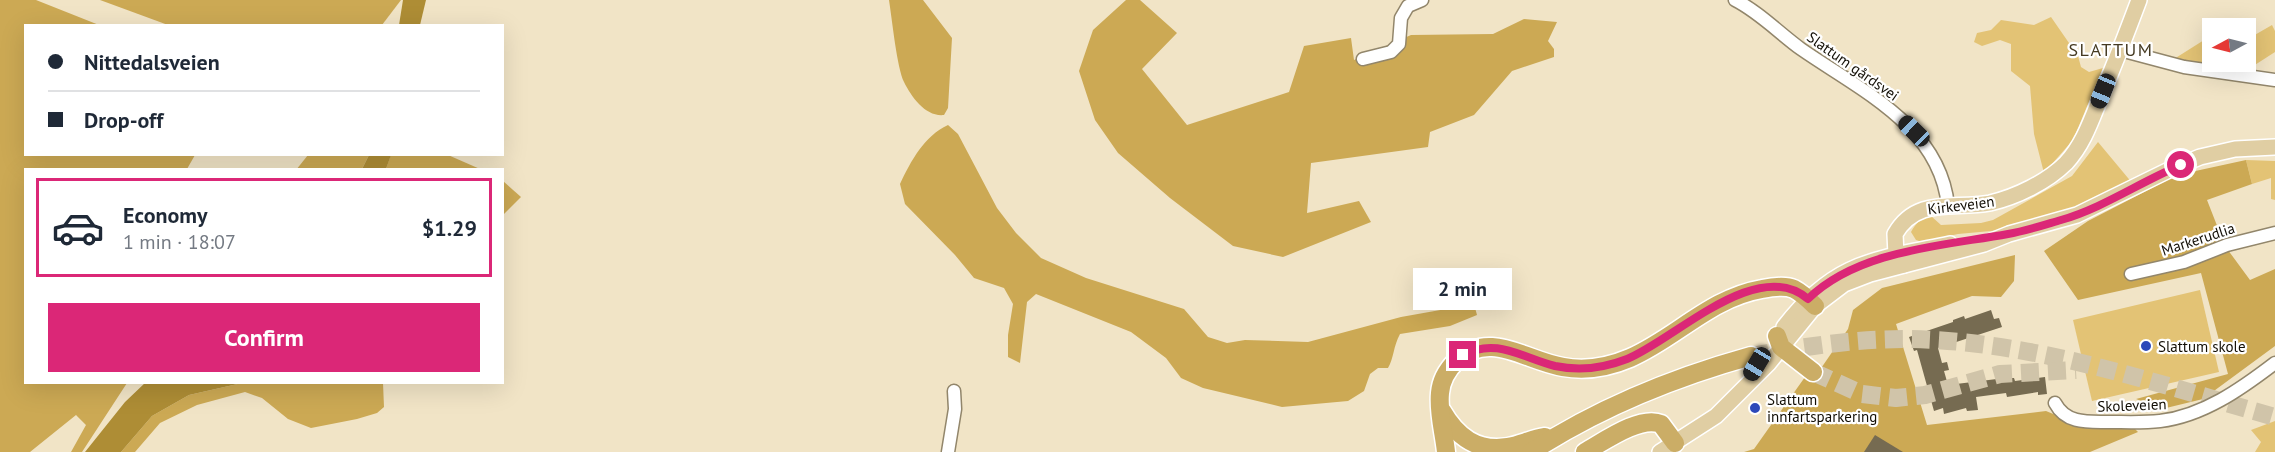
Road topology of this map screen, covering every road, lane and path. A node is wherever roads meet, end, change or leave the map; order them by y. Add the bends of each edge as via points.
1 (1422, 0) edge
2 (1735, 0) edge
3 (2139, 0) edge
4 (2120, 50) junction
5 (1363, 59) dead end
6 (2275, 80) edge
7 (2275, 147) edge
8 (1948, 206) junction
9 (2275, 233) edge
10 (1902, 258) junction
11 (2131, 274) dead end
12 (1808, 304) junction
13 (1779, 342) junction
14 (1751, 356) tunnel mouth
15 (2275, 363) edge
16 (1814, 372) tunnel mouth
17 (954, 391) dead end
18 (2055, 404) dead end
19 (1440, 407) junction
20 (1558, 435) junction
21 (1667, 448) edge
22 (948, 452) edge
23 (1446, 452) edge
24 (1531, 452) edge
25 (1585, 452) edge

1 - 5 street via 1404,12 1399,44 1391,52
2 - 8 street, Slattum gårdsvei via 1903,120 1935,160
3 - 4 main road, Kirkeveien
4 - 6 street via 2174,65
4 - 8 main road, Kirkeveien via 2081,142 2061,168 2004,199
7 - 10 main road via 2235,149 2200,157 2078,215 1984,244
8 - 10 main road, Kirkeveien via 1921,210 1905,222
9 - 11 street, Markerudlia
10 - 12 main road
12 - 13 main road
12 - 19 highway via 1777,287 1748,292 1724,300 1644,351 1601,367 1556,366 1498,347 1474,350 1458,358 1446,373 1440,388
13 - 16 highway
13 - 21 main road via 1716,416
14 - 20 highway via 1645,391
15 - 18 street, Skoleveien via 2221,400 2161,421 2074,420
17 - 22 street
19 - 20 highway via 1455,432 1481,447 1508,447
19 - 23 highway
20 - 24 highway
21 - 25 highway via 1661,424 1648,422

